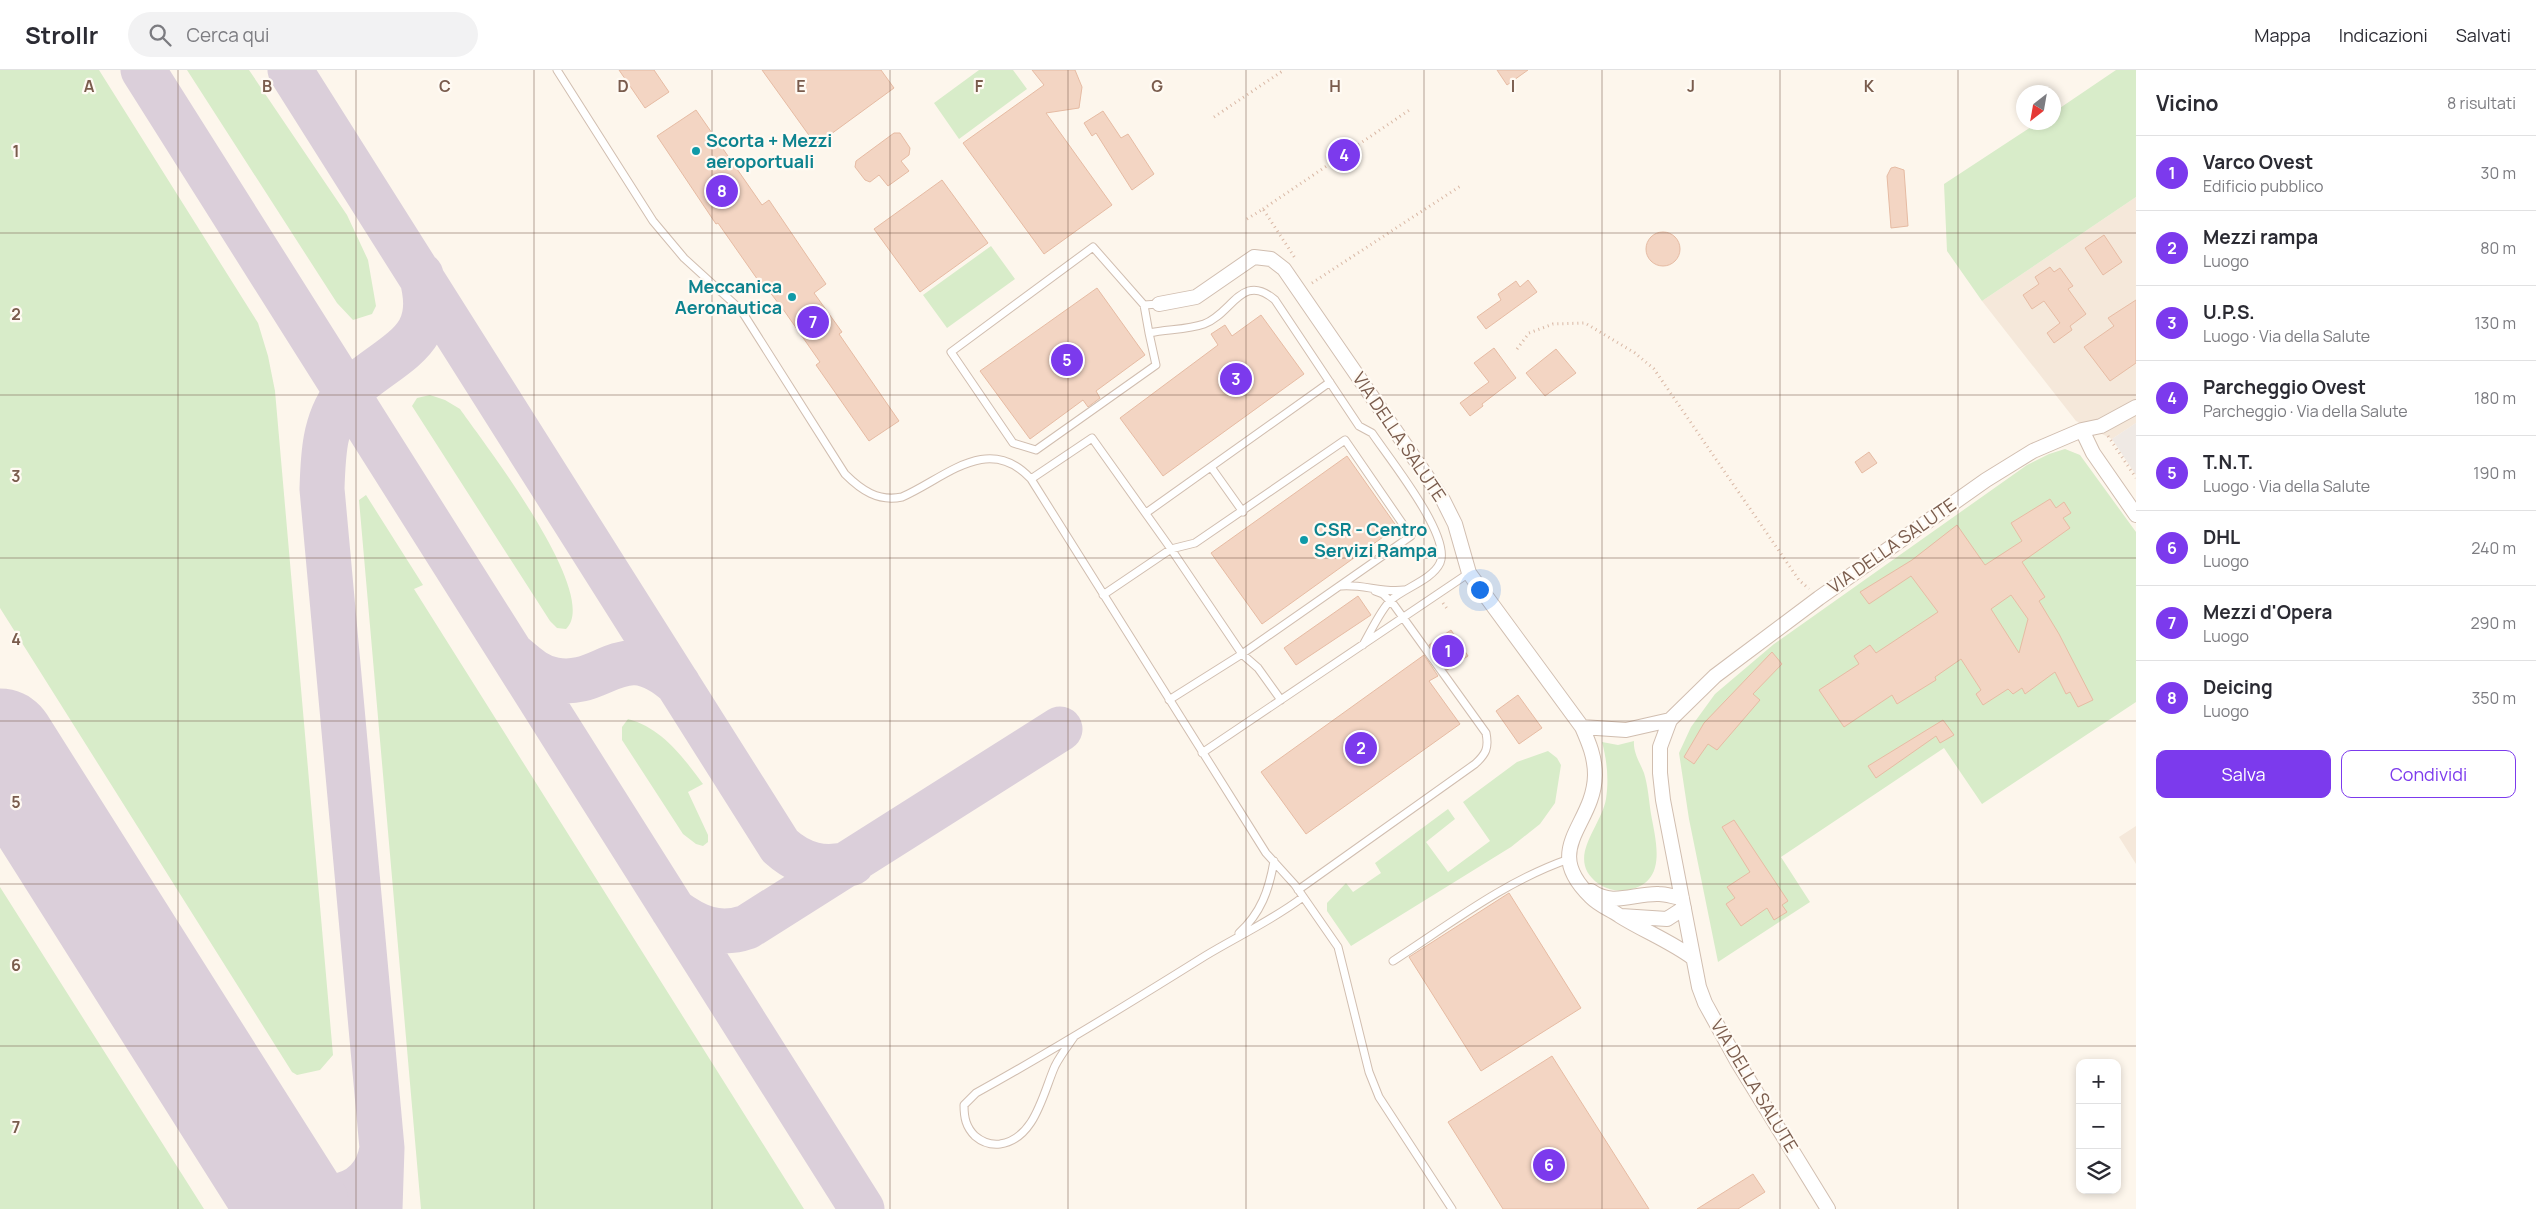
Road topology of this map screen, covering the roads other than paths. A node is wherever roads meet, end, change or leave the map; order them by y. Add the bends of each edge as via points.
1 (557, 70) edge
2 (1160, 304) joint
3 (1144, 305) junction
4 (1149, 333) junction
5 (1330, 382) junction
6 (2136, 407) edge
7 (2082, 430) junction
8 (1211, 467) junction
9 (1031, 480) junction
10 (1243, 512) junction
11 (1146, 513) junction
12 (2136, 515) edge
13 (1171, 549) junction
14 (1469, 573) junction
15 (1340, 586) junction
16 (1406, 590) junction
17 (1376, 591) junction
18 (1103, 595) junction
19 (1390, 600) junction
20 (1404, 618) junction
21 (1363, 645) junction
22 (1242, 654) junction
23 (1169, 700) junction
24 (1281, 700) junction
25 (1670, 720) junction
26 (1582, 727) junction
27 (1202, 753) junction
28 (1569, 859) junction
29 (1274, 861) junction
30 (1580, 883) junction
31 (1298, 890) junction
32 (1303, 897) junction
33 (1683, 903) junction
34 (1620, 916) junction
35 (1227, 943) junction
36 (1693, 958) junction
37 (1393, 961) dead end
38 (1074, 1037) junction
39 (1452, 1209) edge
40 (1828, 1209) edge

1 - 9 lane via 653,221 684,258 741,310 845,474 856,485 872,495 893,499 962,464 978,460 1006,462 1022,470
2 - 3 lane
2 - 14 street, VIA DELLA SALUTE via 1196,297 1254,257 1271,259 1284,269 1443,500 1455,524
3 - 4 lane
3 - 4 lane via 1093,247 951,352 1012,443 1036,450 1156,365
4 - 5 lane via 1205,324 1246,292 1257,288 1275,300
5 - 8 lane
5 - 16 lane via 1359,426 1372,433 1432,520 1440,562 1432,572
6 - 7 street, VIA DELLA SALUTE via 2101,426
7 - 12 street via 2093,453
7 - 25 street, VIA DELLA SALUTE via 2033,451 1993,475 1715,676
8 - 10 lane
8 - 11 lane
9 - 11 lane via 1092,438
9 - 18 lane
10 - 13 lane via 1195,543
10 - 15 lane via 1346,440 1411,536
11 - 13 lane
13 - 18 lane
13 - 22 lane
14 - 20 lane
14 - 26 street, VIA DELLA SALUTE
15 - 17 lane via 1354,585
15 - 22 lane
16 - 17 lane
16 - 19 lane
17 - 19 lane
18 - 23 lane
19 - 20 lane
19 - 21 lane
20 - 21 lane
20 - 31 lane via 1486,733 1489,745 1475,764
21 - 24 lane
22 - 23 lane
22 - 24 lane via 1258,668
23 - 27 lane
24 - 27 lane
25 - 26 street via 1626,730
25 - 33 street, VIA DELLA SALUTE via 1660,747 1660,773
26 - 28 street, VIA DELLA SALUTE via 1592,749 1595,776 1590,801 1568,849
27 - 29 lane
28 - 30 street
28 - 37 lane via 1516,882
29 - 31 lane
29 - 35 lane via 1266,897 1255,917
30 - 33 street via 1605,898 1623,900 1659,894
30 - 34 street via 1602,906
31 - 32 lane
32 - 35 lane via 1284,912
32 - 39 lane via 1338,947 1369,1072 1379,1097
33 - 34 street via 1667,919
33 - 36 street, VIA DELLA SALUTE
34 - 36 street
35 - 38 lane
36 - 40 street, VIA DELLA SALUTE via 1700,989 1716,1024
38 - 38 lane via 976,1093 964,1105 964,1117 976,1137 985,1143 997,1144 1008,1142 1020,1134 1031,1122 1056,1066

